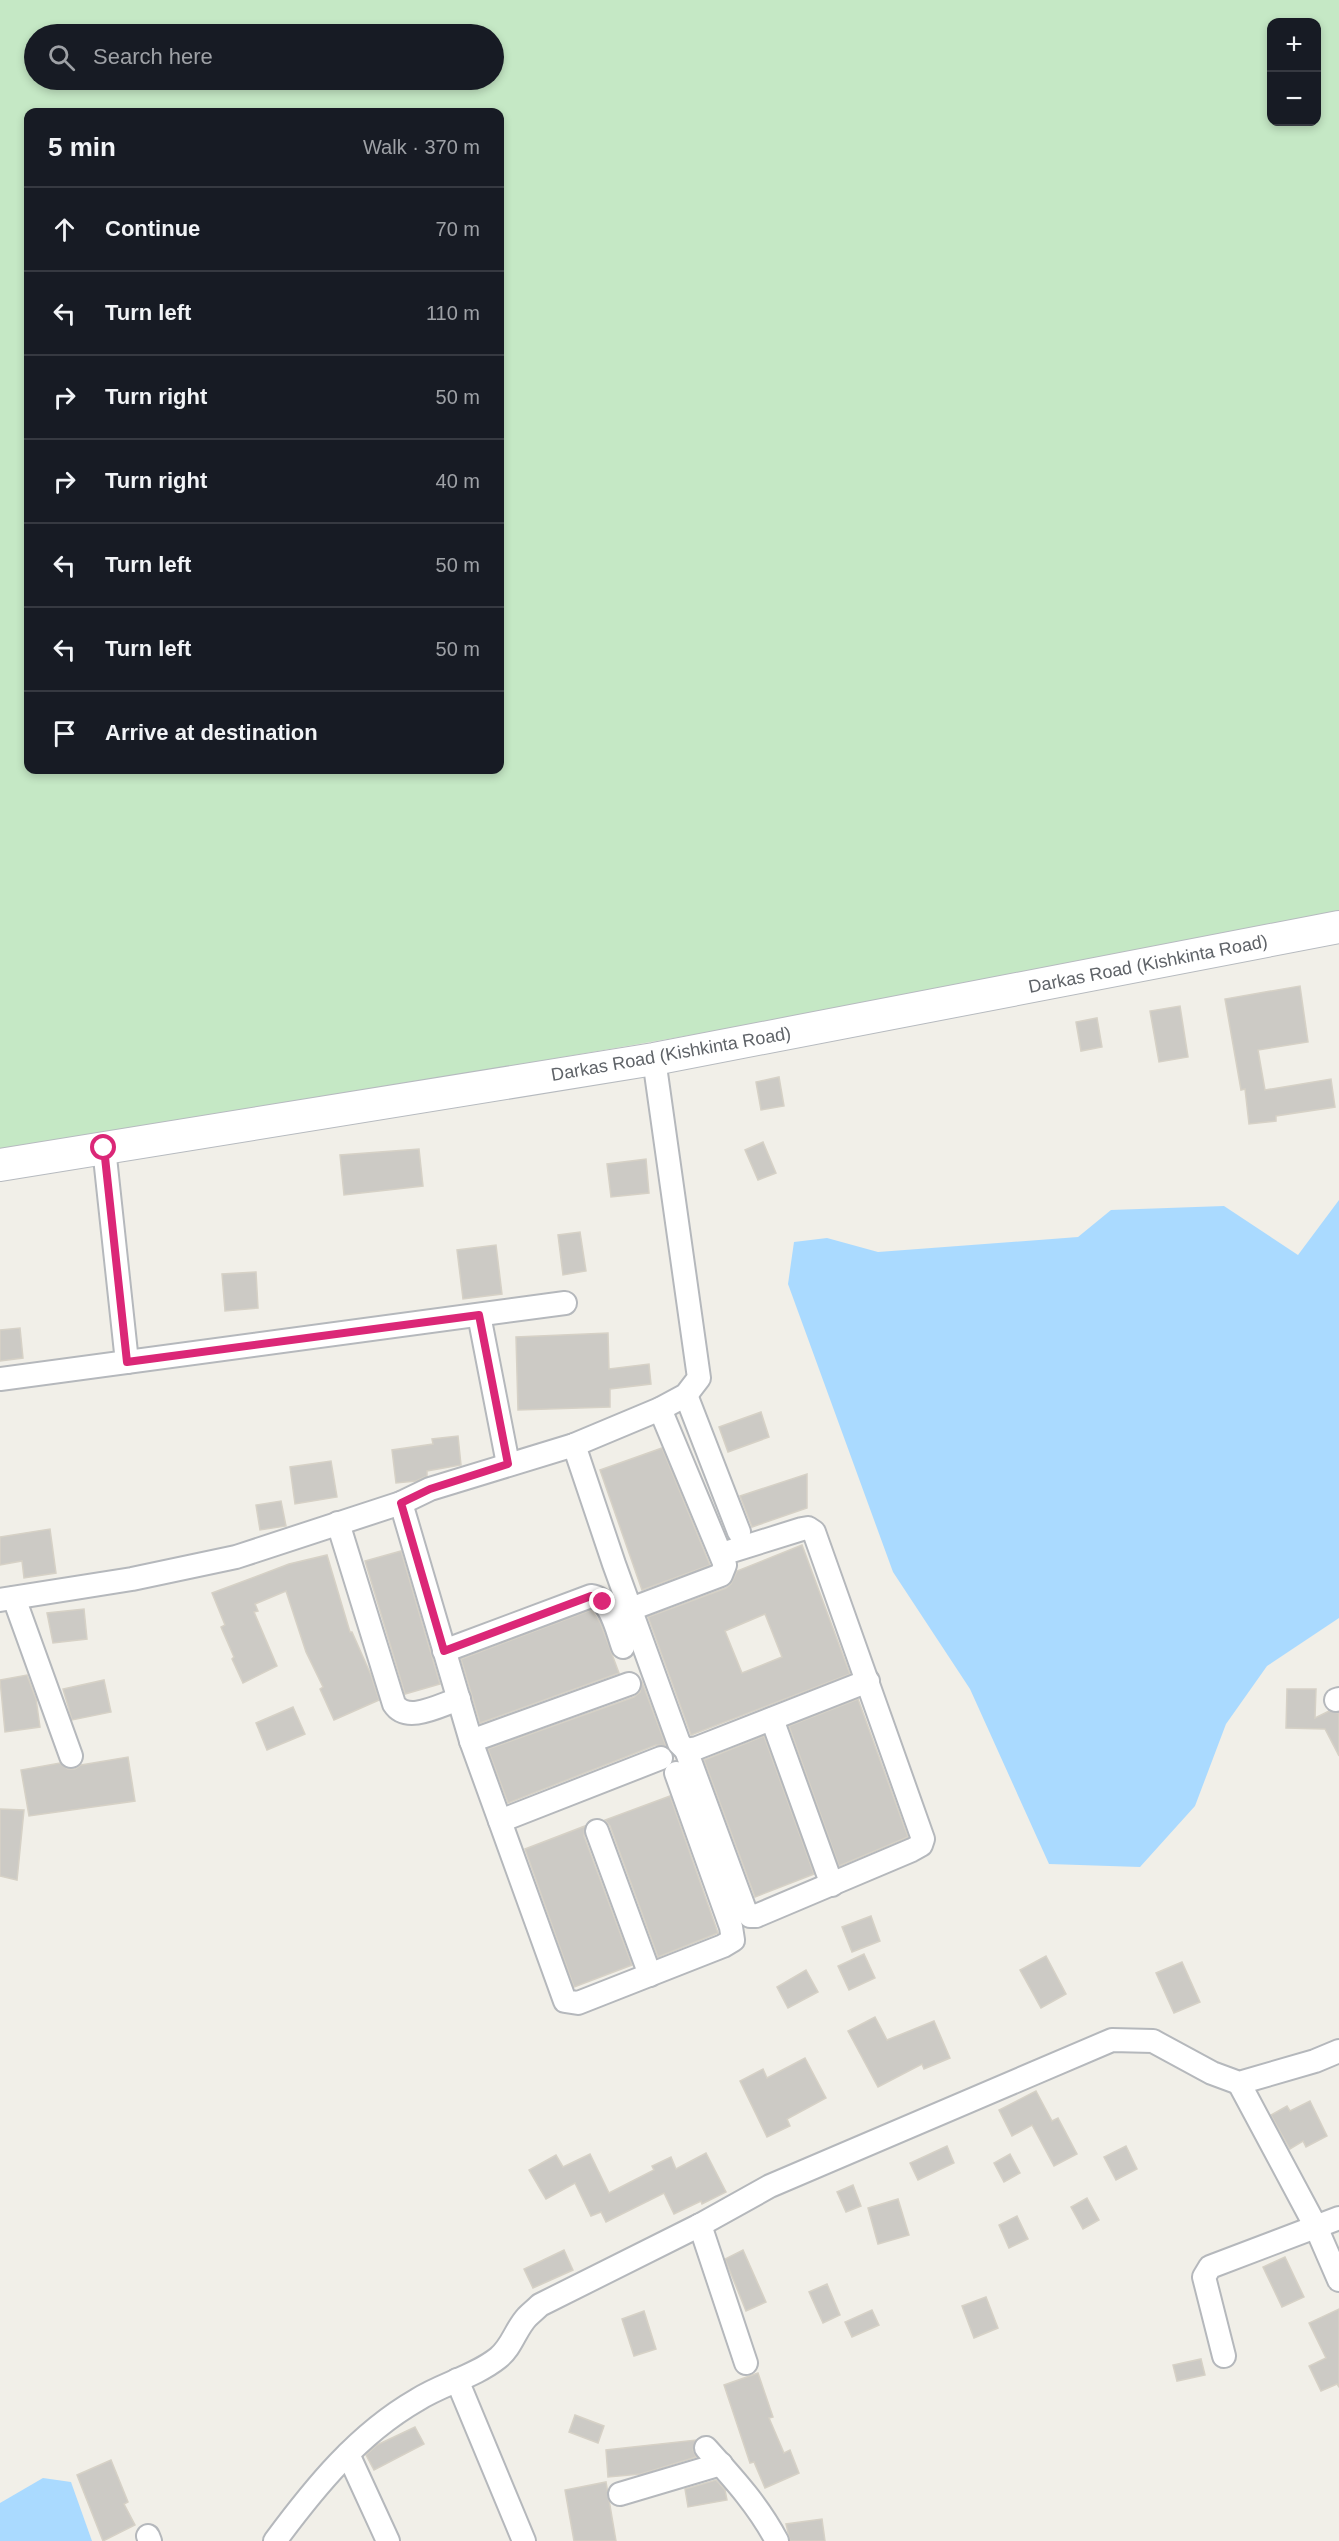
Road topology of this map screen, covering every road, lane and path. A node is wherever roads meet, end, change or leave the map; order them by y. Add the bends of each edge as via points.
1 (1339, 927) edge
2 (654, 1059) junction
3 (104, 1148) junction
4 (0, 1165) edge
5 (565, 1304) dead end
6 (479, 1315) junction
7 (127, 1362) junction
8 (0, 1379) edge
9 (686, 1395) junction
10 (660, 1409) junction
11 (574, 1445) junction
12 (508, 1464) junction
13 (401, 1503) junction
14 (338, 1523) junction
15 (739, 1532) dead end
16 (722, 1554) junction
17 (7, 1599) edge
18 (631, 1609) junction
19 (623, 1647) dead end
20 (444, 1651) junction
21 (868, 1681) junction
22 (629, 1684) dead end
23 (459, 1699) junction
24 (772, 1719) junction
25 (471, 1741) junction
26 (686, 1750) junction
27 (71, 1756) dead end
28 (500, 1821) junction
29 (597, 1831) dead end
30 (832, 1885) junction
31 (650, 1975) junction
32 (1339, 2050) edge
33 (1239, 2083) junction
34 (1339, 2218) edge
35 (700, 2225) junction
36 (1316, 2227) junction
37 (1339, 2280) edge
38 (1224, 2356) dead end
39 (746, 2363) dead end
40 (458, 2380) junction
41 (348, 2454) junction
42 (620, 2494) dead end
43 (275, 2541) edge
44 (388, 2541) edge
45 (524, 2541) edge
46 (777, 2541) edge

1 - 2 main road, Darkas Road (Kishkinta Road)
2 - 3 main road, Darkas Road (Kishkinta Road)
2 - 9 street via 699,1378
3 - 4 main road, Darkas Road (Kishkinta Road)
3 - 7 street
5 - 6 street
6 - 7 street
6 - 12 street
7 - 8 street
9 - 10 street
9 - 15 street
10 - 11 street
10 - 16 street
11 - 12 street
11 - 18 street
12 - 13 street via 430,1489
13 - 14 street
13 - 20 street
14 - 17 street via 236,1557
14 - 23 street via 398,1710 407,1714
16 - 18 street via 725,1565 721,1575
16 - 21 street via 802,1529 814,1532
17 - 27 street
18 - 26 street via 679,1743
19 - 20 street via 603,1602 591,1596
20 - 23 street
21 - 24 street
21 - 30 street via 923,1839 912,1850
22 - 25 street
23 - 25 street
24 - 26 street
24 - 30 street
25 - 28 street
26 - 30 street via 744,1910 750,1916
28 - 31 street via 565,2001 578,2003
28 - 31 street via 669,1766 734,1936 723,1946
29 - 31 street
32 - 33 street
33 - 35 street via 1153,2041 1112,2040 770,2186
33 - 36 street
34 - 36 street
35 - 39 street
35 - 40 street via 540,2305 526,2318 499,2358
36 - 37 street
36 - 38 street via 1210,2267 1206,2272 1204,2277
40 - 41 street via 396,2413
40 - 45 street
41 - 43 street via 316,2486
41 - 44 street
42 - 46 street via 713,2456 764,2516

